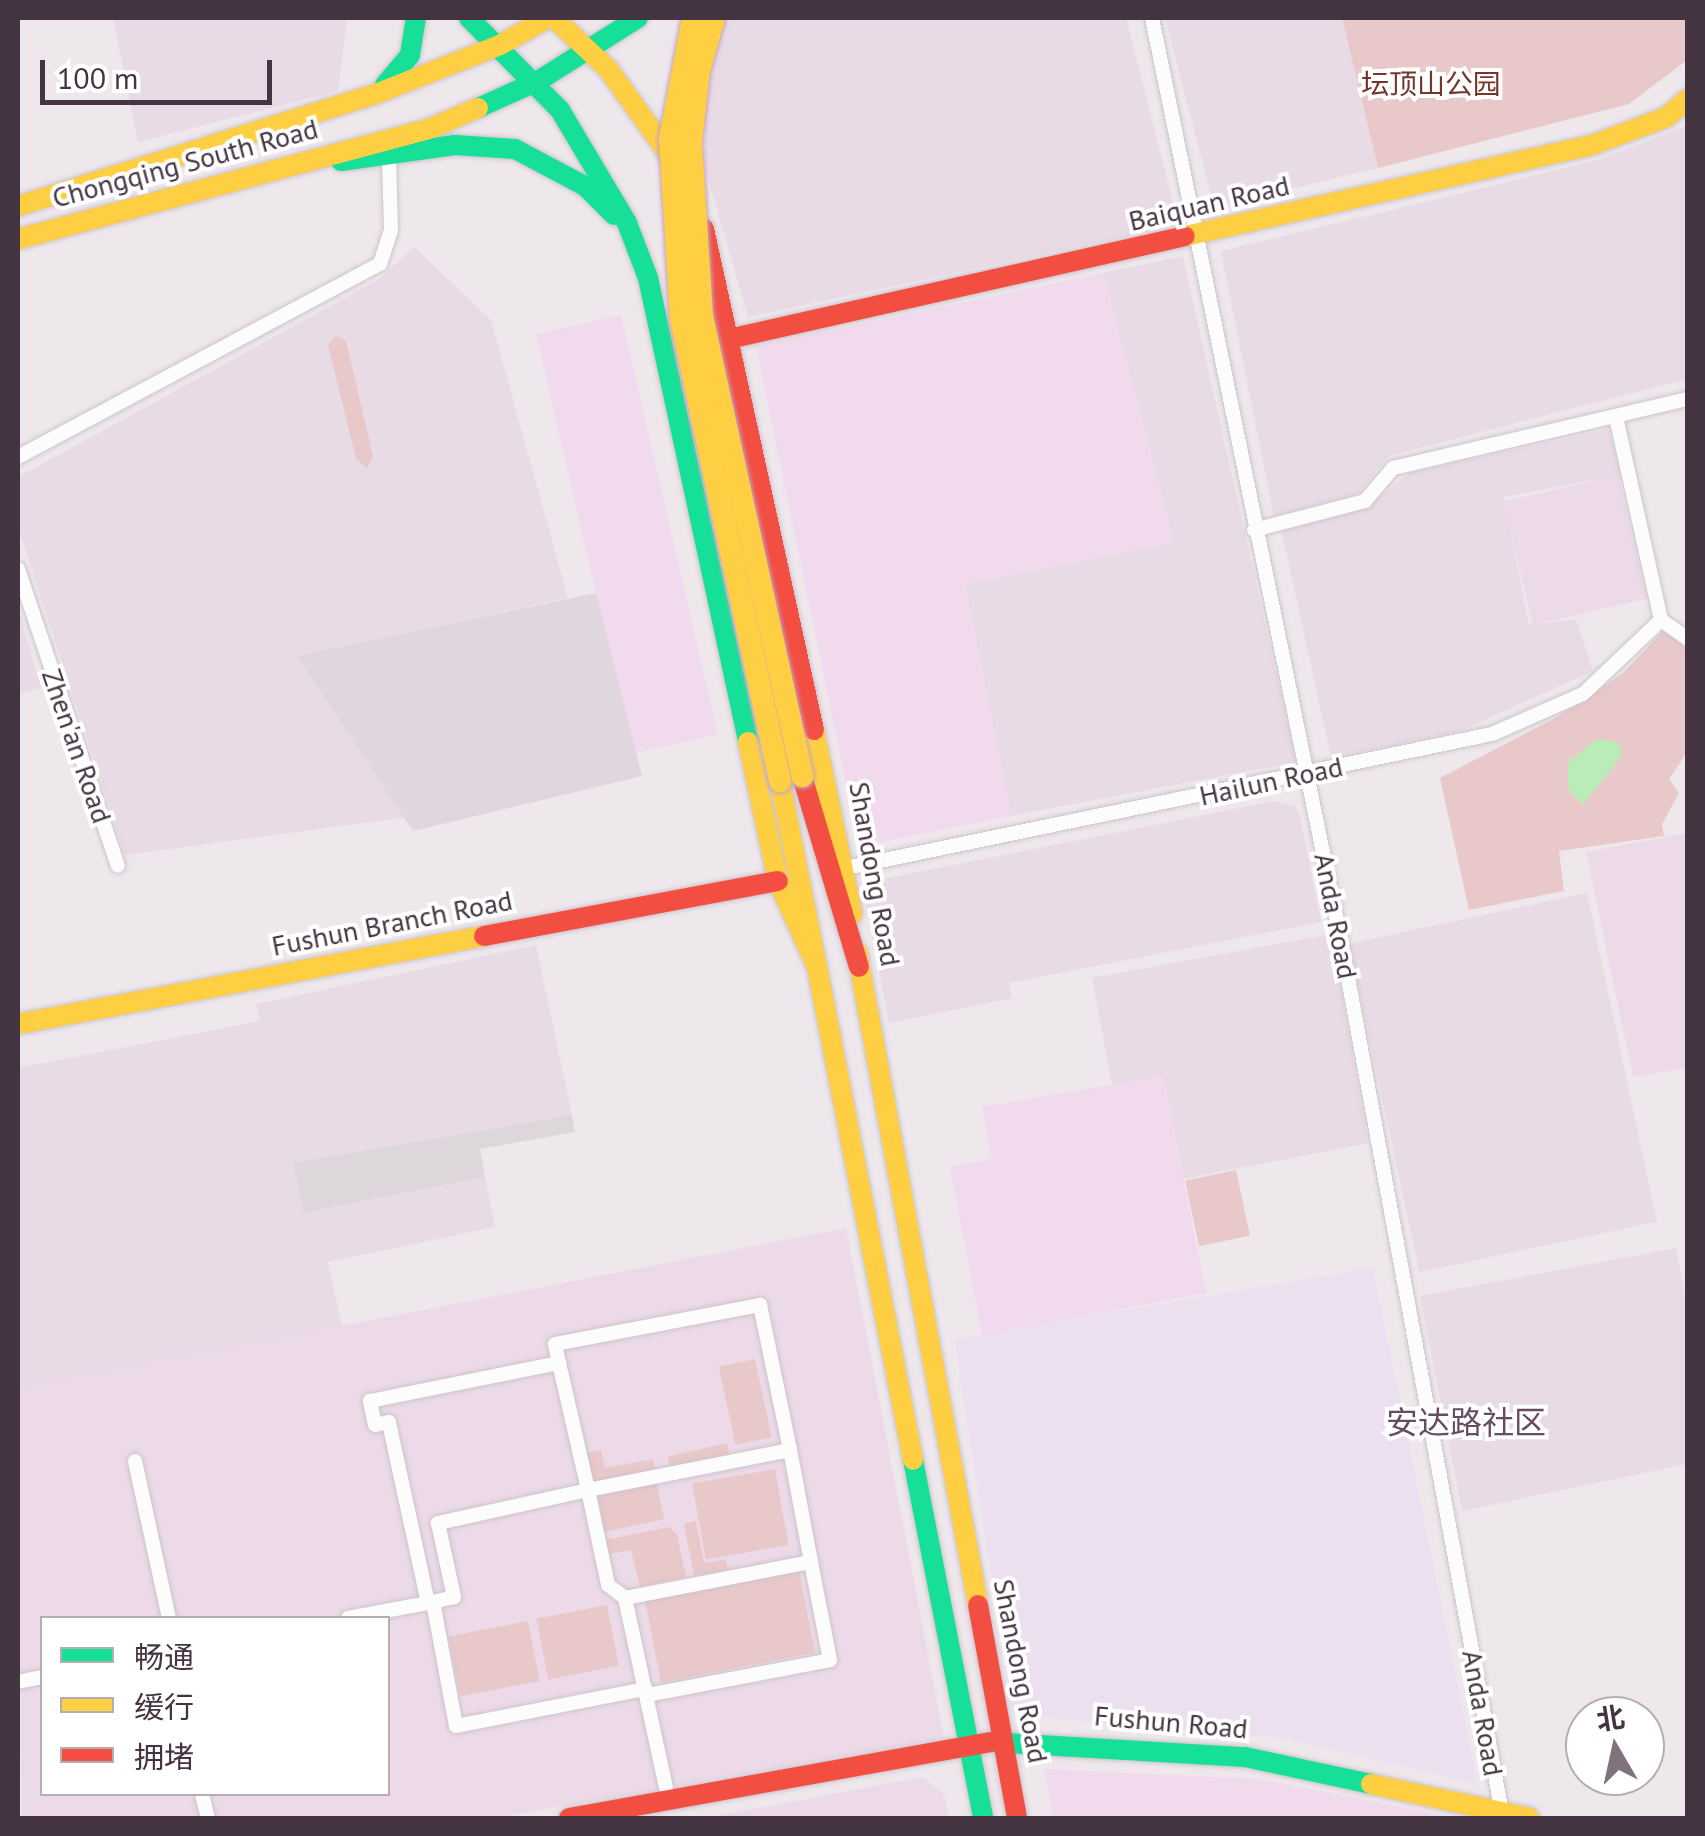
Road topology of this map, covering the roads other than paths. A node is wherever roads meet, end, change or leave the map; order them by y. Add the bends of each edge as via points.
1 (416, 18) edge
2 (470, 18) edge
3 (551, 18) edge
4 (638, 18) edge
5 (693, 18) edge
6 (701, 18) edge
7 (714, 18) edge
8 (1152, 18) edge
9 (500, 44) junction
10 (592, 50) junction
11 (538, 81) junction
12 (373, 95) junction
13 (1688, 99) edge
14 (390, 158) junction
15 (300, 163) junction
16 (18, 206) edge
17 (705, 231) junction
18 (634, 237) junction
19 (1200, 238) junction
20 (18, 239) edge
21 (733, 338) junction
22 (1688, 399) edge
23 (1616, 417) junction
24 (18, 457) edge
25 (1254, 530) junction
26 (18, 570) edge
27 (1660, 620) junction
28 (1688, 639) edge
29 (1307, 774) junction
30 (791, 779) junction
31 (118, 866) dead end
32 (846, 868) junction
33 (778, 881) junction
34 (818, 967) junction
35 (860, 967) junction
36 (18, 1024) edge
37 (559, 1363) junction
38 (790, 1450) junction
39 (135, 1461) dead end
40 (588, 1490) junction
41 (811, 1562) junction
42 (625, 1598) junction
43 (431, 1602) junction
44 (169, 1616) edge
45 (358, 1616) edge
46 (646, 1692) junction
47 (1003, 1740) junction
48 (968, 1748) junction
49 (1013, 1792) junction
50 (667, 1793) junction
51 (979, 1812) edge
52 (1501, 1813) edge
53 (577, 1818) edge
54 (1017, 1818) edge
55 (1025, 1818) edge
56 (1528, 1818) edge

1 - 12 main road via 410,54
2 - 9 main road
3 - 9 main road, Chongqing South Road
3 - 10 main road, Shandong Road
4 - 10 main road, Chongqing South Road
5 - 30 main road, bridge via 670,139 681,319
6 - 17 main road via 687,81 690,172
7 - 30 main road, bridge via 691,142 702,316
8 - 19 street, Anda Road
9 - 11 main road
9 - 12 main road, Chongqing South Road
10 - 11 main road, Chongqing South Road
10 - 17 main road, Shandong Road via 666,146
11 - 15 main road, Chongqing South Road via 431,128
11 - 18 main road
12 - 16 main road, Chongqing South Road
13 - 19 main road, Baiquan Road via 1667,117 1596,144
14 - 15 main road
14 - 18 main road via 455,145 516,149 585,186
14 - 24 street via 391,230 380,264
15 - 20 main road, Chongqing South Road
17 - 21 main road, Shandong Road
18 - 33 main road via 663,332
19 - 21 main road, Baiquan Road
19 - 25 street, Anda Road
21 - 32 main road, Shandong Road
22 - 23 street
23 - 25 street via 1393,468 1364,501
23 - 27 street
25 - 29 street, Anda Road
26 - 31 street, Zhen'an Road
27 - 28 street
27 - 29 street, Hailun Road via 1583,694 1532,718 1492,734
29 - 32 street, Hailun Road
29 - 52 street, Anda Road
30 - 34 main road
30 - 35 main road
32 - 35 main road, Shandong Road
33 - 34 main road
33 - 36 main road, Fushun Branch Road
34 - 48 main road
35 - 47 main road, Shandong Road
37 - 38 street via 556,1344 760,1304
37 - 40 street
37 - 43 street via 370,1402 375,1425 390,1422
38 - 40 street
38 - 41 street
39 - 44 street
40 - 42 street via 608,1585
40 - 43 street via 438,1522 454,1597
41 - 42 street
41 - 46 street via 830,1660
42 - 46 street
43 - 45 street
43 - 46 street via 456,1726
46 - 50 street
47 - 48 main road, Fushun Road
47 - 49 main road, Shandong Road
47 - 52 main road, Fushun Road via 1245,1756
48 - 50 main road, Fushun Road
48 - 51 main road
49 - 54 main road, Shandong Road
49 - 55 main road, Shandong Road
50 - 53 main road, Fushun Road
52 - 56 main road, Fushun Road

